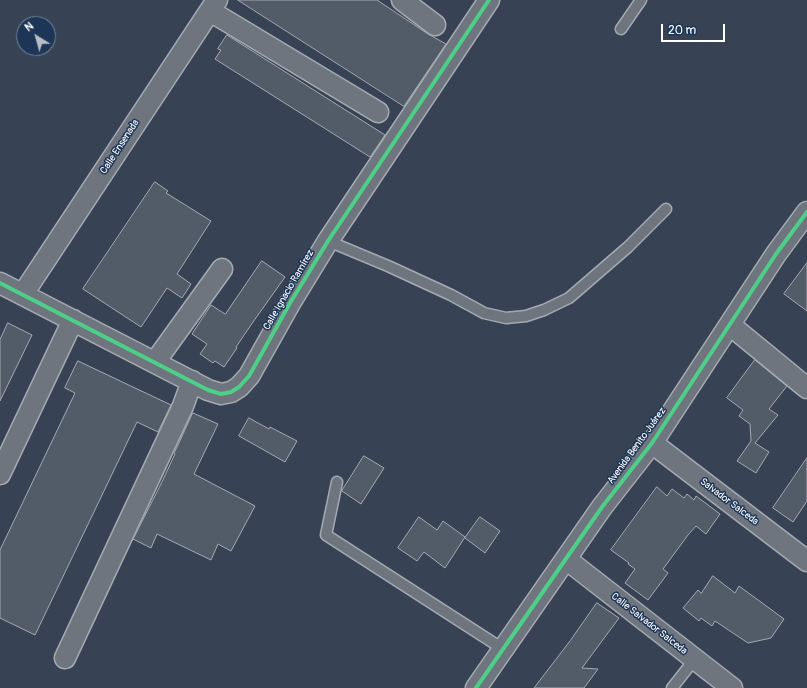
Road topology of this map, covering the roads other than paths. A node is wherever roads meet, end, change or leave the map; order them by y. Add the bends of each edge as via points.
1 (402, 0) edge
2 (489, 0) edge
3 (641, 0) edge
4 (213, 5) edge
5 (435, 25) dead end
6 (621, 29) dead end
7 (378, 112) dead end
8 (666, 209) dead end
9 (807, 212) edge
10 (328, 241) junction
11 (222, 269) dead end
12 (0, 283) edge
13 (23, 294) junction
14 (73, 320) junction
15 (730, 325) junction
16 (155, 362) junction
17 (192, 381) junction
18 (807, 388) edge
19 (652, 443) junction
20 (0, 474) edge
21 (337, 482) dead end
22 (566, 559) junction
23 (807, 561) edge
24 (503, 649) junction
25 (65, 658) dead end
26 (694, 660) junction
27 (476, 688) edge
28 (672, 688) edge
29 (732, 688) edge

1 - 5 street
2 - 10 street, Calle Ignacio Ramírez
3 - 6 lane
4 - 7 street
4 - 13 street, Calle Ensenada
8 - 10 lane via 628,247 569,298 526,316 506,318 484,313 395,269
9 - 15 street, Avenida Benito Juárez
10 - 17 street, Calle Ignacio Ramírez via 249,376 231,392 220,394
11 - 16 street
12 - 13 street, Calle Ignacio Ramírez
13 - 14 street, Calle Ignacio Ramírez
14 - 16 street, Calle Ignacio Ramírez
14 - 20 street
15 - 18 street
15 - 19 street, Avenida Benito Juárez
16 - 17 street, Calle Ignacio Ramírez
17 - 25 street
19 - 22 street, Avenida Benito Juárez via 602,507
19 - 23 street, Salvador Salceda
21 - 24 lane via 326,535
22 - 24 street, Avenida Benito Juárez
22 - 26 street, Calle Salvador Salceda
24 - 27 street, Avenida Benito Juárez
26 - 28 lane
26 - 29 street, Calle Salvador Salceda

